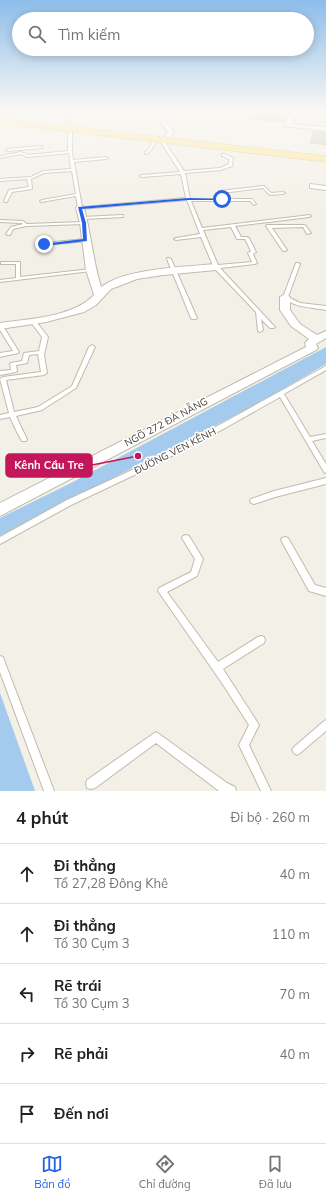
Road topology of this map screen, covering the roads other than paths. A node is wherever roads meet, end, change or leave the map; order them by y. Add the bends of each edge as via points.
1 (40, 147) edge
2 (30, 148) edge
3 (70, 148) edge
4 (153, 148) edge
5 (169, 148) edge
6 (224, 148) edge
7 (236, 148) edge
8 (260, 148) edge
9 (308, 148) edge
10 (326, 149) edge
11 (8, 150) dead end
12 (70, 152) junction
13 (146, 153) dead end
14 (326, 154) edge
15 (42, 155) junction
16 (223, 156) dead end
17 (0, 157) edge
18 (106, 158) dead end
19 (326, 159) edge
20 (71, 161) junction
21 (326, 163) edge
22 (73, 170) junction
23 (183, 173) junction
24 (142, 176) dead end
25 (29, 178) junction
26 (0, 180) edge
27 (313, 186) dead end
28 (326, 188) edge
29 (283, 193) dead end
30 (76, 194) junction
31 (188, 199) junction
32 (222, 199) junction
33 (6, 201) dead end
34 (42, 201) dead end
35 (254, 204) dead end
36 (80, 208) junction
37 (122, 216) dead end
38 (309, 216) dead end
39 (0, 221) edge
40 (83, 221) junction
41 (265, 221) junction
42 (26, 225) junction
43 (233, 226) junction
44 (269, 227) junction
45 (201, 229) junction
46 (309, 233) dead end
47 (8, 234) dead end
48 (202, 235) junction
49 (176, 239) dead end
50 (85, 240) junction
51 (44, 244) dead end
52 (285, 250) dead end
53 (169, 259) dead end
54 (3, 263) dead end
55 (298, 264) dead end
56 (216, 267) junction
57 (91, 270) junction
58 (175, 272) junction
59 (18, 279) junction
60 (0, 281) edge
61 (99, 296) junction
62 (285, 297) junction
63 (326, 308) edge
64 (258, 311) junction
65 (194, 318) dead end
66 (33, 320) junction
67 (0, 326) edge
68 (272, 327) dead end
69 (260, 330) dead end
70 (320, 340) edge
71 (92, 347) dead end
72 (42, 352) junction
73 (0, 355) edge
74 (326, 368) edge
75 (0, 373) edge
76 (281, 394) junction
77 (13, 415) junction
78 (0, 417) edge
79 (326, 436) edge
80 (24, 439) dead end
81 (308, 440) junction
82 (326, 470) edge
83 (326, 481) edge
84 (254, 501) dead end
85 (0, 510) edge
86 (186, 538) dead end
87 (285, 540) dead end
88 (0, 541) edge
89 (326, 592) edge
90 (261, 640) dead end
91 (0, 660) edge
92 (216, 668) junction
93 (326, 726) edge
94 (297, 750) dead end
95 (92, 784) dead end
96 (49, 791) edge
97 (231, 791) edge
98 (266, 791) edge

1 - 15 lane
2 - 11 lane
3 - 12 lane
4 - 13 lane
5 - 23 lane
6 - 21 main road
7 - 19 main road
8 - 14 main road
9 - 10 main road
12 - 15 lane
12 - 20 lane
15 - 17 lane via 27,156 21,153
16 - 23 lane via 231,158 231,165 221,169
18 - 20 lane
20 - 22 lane
22 - 25 lane via 43,172
22 - 30 lane
23 - 24 lane
23 - 31 lane
25 - 26 lane
25 - 33 lane via 31,188 10,191
27 - 28 street
29 - 32 lane via 270,194 264,187 220,192
30 - 34 lane
30 - 36 lane
31 - 32 lane
31 - 36 lane
31 - 45 lane
32 - 35 lane via 251,200
36 - 40 street
37 - 40 lane
38 - 41 lane
39 - 42 lane via 23,222
40 - 42 lane
40 - 50 street
41 - 43 lane
41 - 44 lane
42 - 47 lane via 12,228
43 - 45 lane
43 - 56 lane via 239,238 246,238 254,252 250,253 255,263
44 - 46 lane via 304,226
44 - 52 lane
45 - 48 lane
48 - 49 lane
48 - 56 lane
50 - 51 lane
50 - 57 street
53 - 58 lane
54 - 59 lane via 18,263
55 - 62 lane
56 - 58 street
56 - 64 lane
57 - 59 lane
57 - 61 street
58 - 61 street via 132,278 111,285 101,291
58 - 65 lane
59 - 60 lane
61 - 66 street via 89,305 67,313
62 - 63 lane via 293,302
62 - 70 street via 285,310 296,326
64 - 68 lane
64 - 69 lane
66 - 67 street
66 - 72 lane via 45,337
67 - 73 lane via 16,352
70 - 85 street, NGÕ 272 ĐÀ NẴNG
71 - 77 lane via 74,386 40,409
72 - 75 lane via 26,354 25,362 13,364 14,371
72 - 77 lane via 44,373 3,379
74 - 76 lane, ĐƯỜNG VEN KÊNH
76 - 81 lane
76 - 88 lane, ĐƯỜNG VEN KÊNH via 145,467 70,502
77 - 78 lane
77 - 80 lane
79 - 81 lane
81 - 82 lane
83 - 84 lane
86 - 92 lane via 199,559 194,574 162,591
87 - 89 lane via 312,588
90 - 92 lane
91 - 96 lane
92 - 98 lane via 254,725 244,745
93 - 94 lane
95 - 97 lane via 156,737

